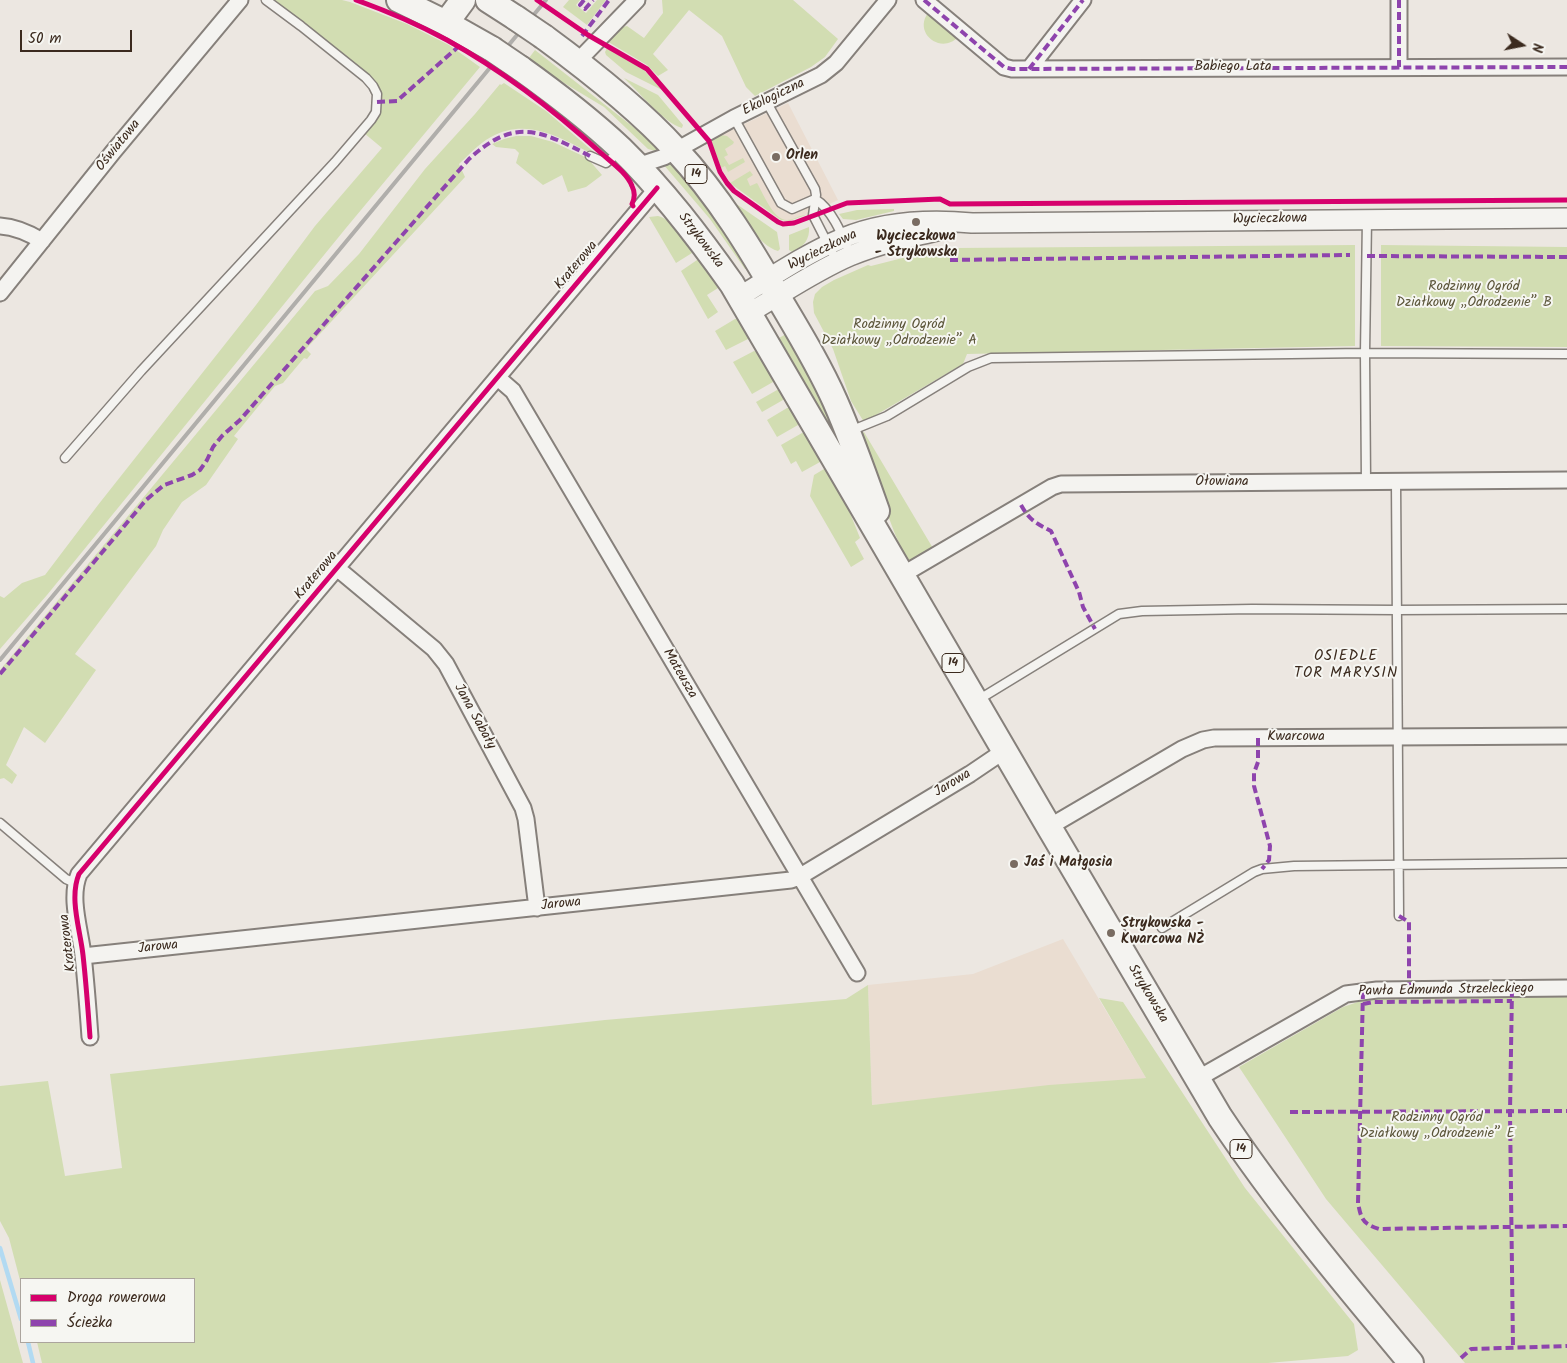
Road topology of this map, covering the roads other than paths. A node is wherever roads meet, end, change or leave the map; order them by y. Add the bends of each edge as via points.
1 (240, 0) edge
2 (266, 0) edge
3 (399, 0) edge
4 (463, 0) edge
5 (488, 0) edge
6 (637, 0) edge
7 (888, 0) edge
8 (924, 0) edge
9 (1083, 0) edge
10 (1399, 0) edge
11 (426, 5) edge
12 (446, 23) junction
13 (578, 62) junction
14 (1399, 67) junction
15 (1567, 67) edge
16 (1029, 69) junction
17 (766, 101) junction
18 (734, 118) junction
19 (676, 150) junction
20 (590, 156) dead end
21 (629, 158) junction
22 (657, 188) junction
23 (815, 199) junction
24 (1567, 218) edge
25 (1367, 219) junction
26 (972, 223) junction
27 (0, 226) edge
28 (42, 241) junction
29 (835, 242) junction
30 (844, 259) junction
31 (774, 288) junction
32 (0, 293) edge
33 (744, 305) junction
34 (1365, 353) junction
35 (1567, 354) edge
36 (498, 378) junction
37 (848, 432) junction
38 (65, 458) dead end
39 (1567, 480) edge
40 (1366, 482) junction
41 (1396, 482) junction
42 (338, 569) junction
43 (902, 575) junction
44 (1567, 609) edge
45 (1397, 610) junction
46 (976, 702) junction
47 (1567, 736) edge
48 (1397, 738) junction
49 (1004, 751) junction
50 (1, 825) edge
51 (1048, 827) junction
52 (1567, 863) edge
53 (1399, 866) junction
54 (799, 877) junction
55 (75, 883) junction
56 (537, 908) junction
57 (1399, 916) dead end
58 (1162, 928) dead end
59 (83, 956) junction
60 (857, 973) dead end
61 (1567, 988) edge
62 (90, 1037) dead end
63 (1197, 1079) junction
64 (1411, 1363) edge

1 - 28 street, Oświatowa
2 - 38 lane via 366,78 376,94 376,112 335,162
3 - 11 main road, Strykowska / 14
4 - 12 main road
5 - 13 main road, Strykowska / 14, bridge
6 - 13 street
7 - 17 street, Ekologiczna via 836,63 821,75
8 - 16 street, Babiego Lata via 1004,67
9 - 16 street
10 - 14 street
11 - 12 main road, Strykowska / 14
12 - 21 main road, Strykowska / 14, bridge via 520,68 574,108
13 - 19 main road, Strykowska / 14 via 650,123
14 - 15 street, Babiego Lata
14 - 16 street, Babiego Lata
17 - 18 street, Ekologiczna
17 - 23 lane via 815,189
18 - 19 street, Ekologiczna
18 - 23 lane via 781,203 792,209
19 - 21 street, Ekologiczna via 650,162
19 - 31 main road, Strykowska / 14 via 720,205
20 - 21 lane via 606,163
21 - 22 main road, Strykowska / 14
22 - 33 main road, Strykowska / 14 via 707,249
22 - 36 street, Kraterowa
23 - 29 lane via 827,210
23 - 29 lane via 813,215
24 - 25 street, Wycieczkowa
25 - 26 street, Wycieczkowa
25 - 34 lane
26 - 29 street, Wycieczkowa via 946,220 882,226
26 - 30 street, Wycieczkowa
27 - 28 street via 26,232
28 - 32 street, Oświatowa
29 - 30 lane
29 - 30 lane
29 - 31 street, Wycieczkowa
30 - 31 street, Wycieczkowa
31 - 33 street, Wycieczkowa
31 - 37 main road, Strykowska / 14 via 818,366
33 - 43 main road, Strykowska / 14
34 - 35 lane
34 - 37 lane via 991,358 968,366 887,416
34 - 40 lane
36 - 42 street, Kraterowa
36 - 54 street, Mateusza via 513,391
37 - 43 main road, Strykowska / 14
39 - 41 street, Ołowiana
40 - 41 street, Ołowiana
40 - 43 street, Ołowiana via 1061,484
41 - 45 lane
42 - 55 street, Kraterowa via 87,864
42 - 56 street, Jana Sabały via 434,649 446,664 523,808
43 - 46 main road, Strykowska / 14
44 - 45 lane
45 - 46 lane via 1234,609 1119,614
45 - 48 lane
46 - 49 main road, Strykowska / 14
47 - 48 street, Kwarcowa
48 - 51 street, Kwarcowa via 1203,740 1182,748
48 - 53 lane
49 - 51 main road, Strykowska / 14
49 - 54 street, Jarowa
50 - 55 lane
51 - 63 main road, Strykowska / 14
52 - 53 lane
53 - 57 lane
53 - 58 lane via 1262,869
54 - 56 street, Jarowa via 781,882
54 - 60 street, Mateusza
55 - 59 street, Kraterowa
56 - 59 street, Jarowa
59 - 62 street, Kraterowa
61 - 63 street, Pawła Edmunda Strzeleckiego via 1363,990 1346,994
63 - 64 main road, Strykowska / 14 via 1278,1200

